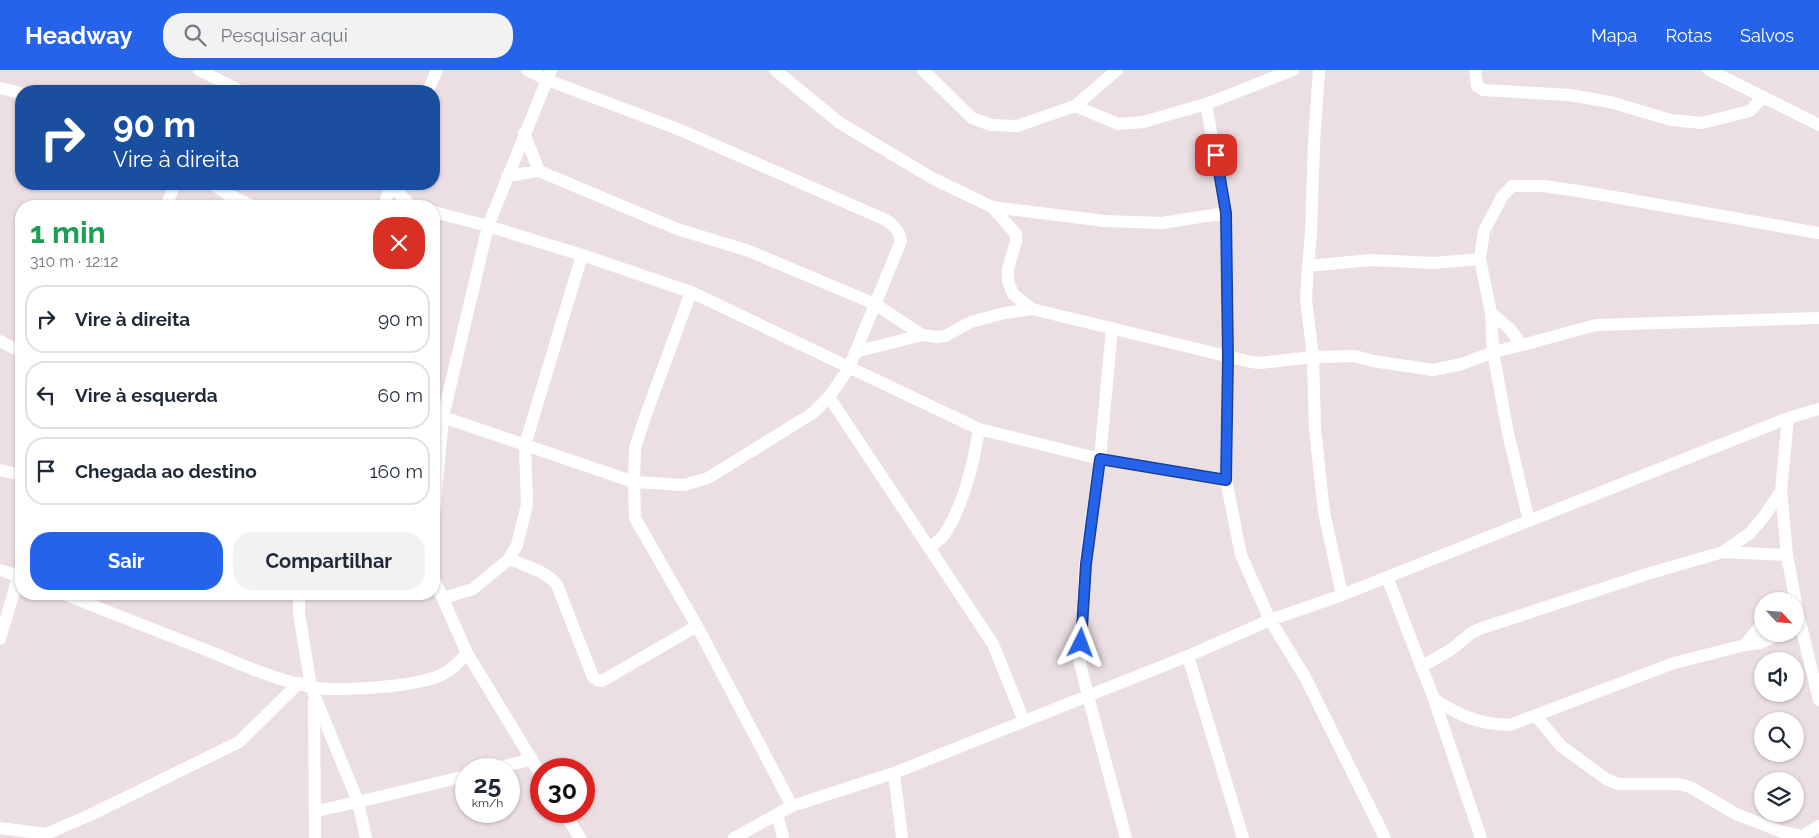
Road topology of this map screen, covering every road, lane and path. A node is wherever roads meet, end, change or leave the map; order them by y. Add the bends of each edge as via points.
1 (198, 70) edge
2 (527, 70) edge
3 (775, 70) edge
4 (923, 70) edge
5 (1117, 70) edge
6 (1293, 70) edge
7 (1319, 70) edge
8 (1475, 70) edge
9 (1709, 70) edge
10 (437, 71) edge
11 (549, 75) edge
12 (214, 85) edge
13 (431, 85) edge
14 (0, 88) edge
15 (15, 92) edge
16 (1762, 97) junction
17 (1206, 104) junction
18 (1074, 106) junction
19 (1819, 125) edge
20 (524, 133) junction
21 (539, 171) junction
22 (507, 176) junction
23 (221, 190) edge
24 (396, 190) edge
25 (240, 200) edge
26 (405, 200) edge
27 (992, 207) junction
28 (1226, 213) junction
29 (440, 214) edge
30 (488, 226) junction
31 (1819, 233) edge
32 (582, 255) junction
33 (1480, 260) junction
34 (1308, 266) junction
35 (691, 292) junction
36 (875, 304) junction
37 (1032, 309) junction
38 (1491, 313) junction
39 (1819, 318) edge
40 (1112, 328) junction
41 (922, 334) junction
42 (0, 342) edge
43 (1522, 346) junction
44 (15, 349) edge
45 (856, 352) junction
46 (1493, 352) junction
47 (1313, 357) junction
48 (1228, 358) junction
49 (849, 368) junction
50 (829, 397) junction
51 (1819, 409) edge
52 (443, 417) junction
53 (1788, 418) junction
54 (979, 429) junction
55 (525, 445) junction
56 (440, 450) edge
57 (1100, 459) junction
58 (0, 470) edge
59 (15, 474) edge
60 (1226, 480) junction
61 (634, 482) junction
62 (1781, 491) junction
63 (1529, 521) junction
64 (930, 548) junction
65 (1723, 552) junction
66 (1787, 555) junction
67 (509, 559) junction
68 (0, 570) edge
69 (15, 572) edge
70 (1387, 577) junction
71 (15, 592) edge
72 (440, 592) edge
73 (1792, 592) edge
74 (1342, 595) junction
75 (443, 598) junction
76 (79, 600) edge
77 (298, 600) edge
78 (1270, 620) junction
79 (697, 626) junction
80 (1754, 634) edge
81 (0, 639) edge
82 (1762, 642) edge
83 (1803, 642) edge
84 (1745, 645) junction
85 (467, 653) junction
86 (1188, 656) junction
87 (1421, 667) junction
88 (308, 688) junction
89 (1088, 696) junction
90 (1434, 699) junction
91 (1819, 700) edge
92 (1536, 716) junction
93 (1024, 721) junction
94 (531, 758) edge
95 (894, 773) junction
96 (455, 779) edge
97 (358, 802) junction
98 (792, 806) junction
99 (316, 811) junction
100 (777, 814) junction
101 (571, 823) edge
102 (1819, 826) edge
103 (0, 828) edge
104 (1801, 837) edge
105 (315, 838) edge
106 (366, 838) edge
107 (580, 838) edge
108 (734, 838) edge
109 (783, 838) edge
110 (902, 838) edge
111 (1126, 838) edge
112 (1243, 838) edge
113 (1386, 838) edge
114 (1481, 838) edge

1 - 12 street
2 - 11 street
3 - 27 street via 840,122 932,178
4 - 18 street via 972,118 991,125 1018,126
5 - 18 street
6 - 17 street
7 - 34 street
8 - 16 street via 1477,86 1483,90 1569,95 1610,102 1671,120 1702,123 1750,111
9 - 16 street
10 - 13 street
11 - 20 street
11 - 36 street via 886,220 899,232 901,241
14 - 15 street
16 - 19 street
17 - 18 street via 1159,118 1118,124
17 - 28 street
20 - 21 street
20 - 22 street
21 - 22 street
21 - 36 street via 677,228 749,251
22 - 30 street
23 - 25 street
24 - 26 street
27 - 28 street via 1105,221 1162,223
27 - 37 street via 1016,234 1008,281 1014,294
28 - 48 street
29 - 30 street
30 - 32 street
30 - 52 street
31 - 33 street via 1591,193 1544,186 1512,186 1502,197 1484,230
32 - 35 street
32 - 55 street
33 - 34 street via 1434,263 1371,260
33 - 38 street
34 - 47 street via 1306,299
35 - 49 street
35 - 61 street via 635,448
36 - 41 street
36 - 45 street
37 - 40 street
37 - 41 street via 971,322 945,336
38 - 43 street via 1509,328
38 - 46 street
39 - 43 street via 1596,324
40 - 48 street
40 - 57 street
41 - 45 street
42 - 44 street
43 - 46 street
45 - 49 street
46 - 47 street via 1462,364 1432,370 1355,356
46 - 63 street
47 - 48 street via 1260,363
47 - 74 street via 1315,429 1324,512
48 - 60 street
49 - 50 street
49 - 54 street
50 - 61 street via 813,413 708,478 684,485
50 - 64 street
51 - 53 street
52 - 55 street
52 - 56 street
53 - 62 street
53 - 63 street
54 - 57 street
54 - 64 street via 975,457 954,517 943,537
55 - 61 street
55 - 67 street via 527,505 517,545
57 - 60 street
57 - 89 street via 1086,564 1080,662
58 - 59 street
60 - 78 street via 1241,555
61 - 79 street via 636,522
62 - 65 street via 1750,533
62 - 66 street
63 - 70 street
64 - 93 street via 994,644
65 - 66 street
65 - 87 street via 1482,628
66 - 73 street
67 - 75 street via 472,588
67 - 79 street via 546,575 558,585 597,680 602,681
68 - 69 street
70 - 74 street
70 - 87 street
71 - 81 street
72 - 75 street
74 - 78 street
75 - 85 street
76 - 88 street
77 - 88 street
78 - 86 street
78 - 113 street via 1304,677
79 - 98 street
80 - 84 street
82 - 84 street
83 - 91 street
84 - 92 street via 1674,663
85 - 88 street via 454,668 424,681 353,690
85 - 94 street
86 - 89 street
86 - 112 street
87 - 90 street
88 - 97 street
88 - 99 street
88 - 103 street via 239,742 99,810 46,834
89 - 93 street
89 - 111 street
90 - 92 street via 1455,713 1482,722 1510,725
90 - 114 street
92 - 104 street via 1561,746 1606,779 1618,784 1690,787 1736,814
93 - 95 street
95 - 98 street
95 - 110 street
96 - 97 street
97 - 99 street
97 - 106 street
98 - 100 street
99 - 105 street
100 - 108 street
100 - 109 street
101 - 107 street
102 - 104 street

